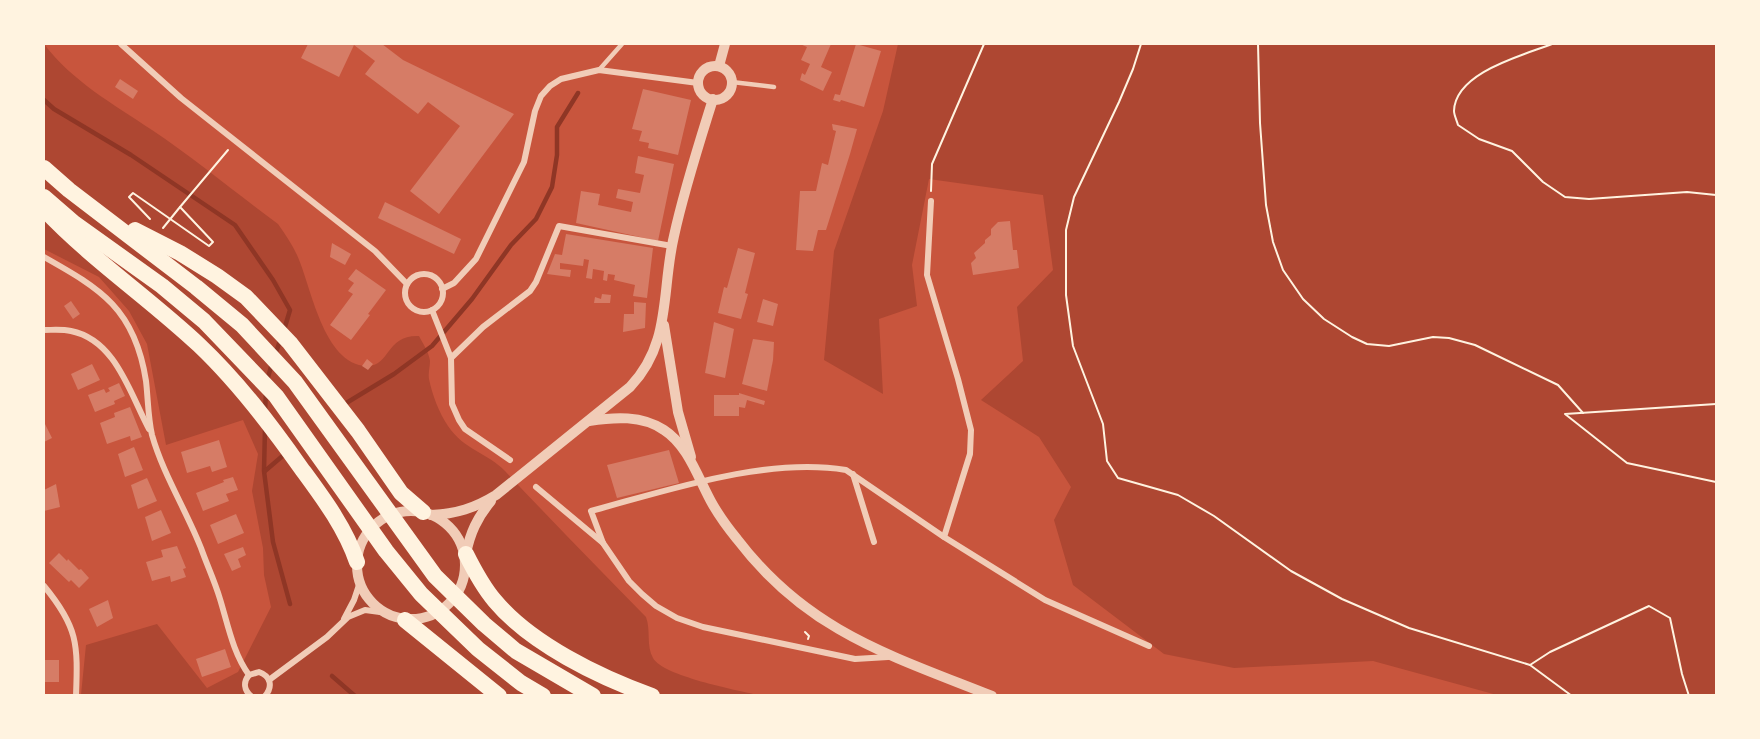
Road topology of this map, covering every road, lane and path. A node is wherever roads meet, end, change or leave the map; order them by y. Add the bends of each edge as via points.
1 (121, 44) edge
2 (622, 44) edge
3 (725, 44) edge
4 (984, 44) edge
5 (1141, 44) edge
6 (1258, 44) edge
7 (1552, 44) edge
8 (719, 66) junction
9 (599, 69) junction
10 (732, 82) junction
11 (698, 83) junction
12 (774, 87) dead end
13 (713, 99) junction
14 (236, 141) junction
15 (44, 168) edge
16 (1716, 195) edge
17 (44, 197) edge
18 (931, 201) joint
19 (180, 207) junction
20 (44, 209) edge
21 (95, 209) junction
22 (170, 219) junction
23 (153, 222) dead end
24 (161, 231) dead end
25 (672, 246) junction
26 (44, 257) edge
27 (407, 284) junction
28 (442, 289) junction
29 (432, 310) junction
30 (663, 319) junction
31 (44, 330) edge
32 (450, 354) junction
33 (1716, 404) edge
34 (1583, 413) junction
35 (586, 422) junction
36 (152, 434) junction
37 (510, 460) dead end
38 (693, 466) junction
39 (853, 474) junction
40 (700, 482) junction
41 (1716, 482) edge
42 (536, 487) dead end
43 (496, 495) junction
44 (427, 514) junction
45 (944, 537) junction
46 (874, 542) dead end
47 (603, 543) junction
48 (466, 554) junction
49 (358, 555) junction
50 (359, 585) junction
51 (44, 586) edge
52 (380, 612) junction
53 (411, 619) junction
54 (340, 624) junction
55 (805, 632) dead end
56 (808, 642) dead end
57 (1149, 646) dead end
58 (891, 657) junction
59 (1530, 665) junction
60 (249, 675) junction
61 (269, 680) junction
62 (76, 696) edge
63 (250, 696) edge
64 (265, 696) edge
65 (500, 696) edge
66 (543, 696) edge
67 (592, 696) edge
68 (652, 696) edge
69 (992, 696) edge
70 (1572, 696) edge
71 (1689, 696) edge

1 - 14 street
2 - 9 lane
3 - 8 street
4 - 18 path via 932,164
5 - 59 path via 1119,102 1074,197 1066,230 1066,295 1073,346 1103,424 1107,461 1118,478 1178,495 1291,571 1342,599 1409,628
6 - 34 path via 1266,205 1283,270 1303,299 1324,319 1368,344 1389,346 1449,338 1475,345 1558,385
7 - 16 path via 1471,80 1459,95 1454,110 1458,125 1479,139 1512,151 1543,182 1565,196 1589,199 1687,192
8 - 10 street via 728,72
8 - 11 street via 703,71
9 - 11 street
9 - 28 street via 561,79 541,96 524,162 476,259 454,283
10 - 12 lane
10 - 13 street via 724,97
11 - 13 street via 702,94
13 - 25 street
14 - 19 path
14 - 27 street via 375,251
15 - 21 highway
17 - 66 highway via 204,321 276,396 421,594 478,649
18 - 45 street via 927,275 971,430 970,454
19 - 22 path
19 - 22 path via 213,242 208,246
20 - 49 highway via 200,346 254,404
21 - 44 highway via 180,253 246,297 296,350 401,493
21 - 67 highway via 224,309 295,381 414,550 451,592 516,651
22 - 23 path via 133,193 129,197
22 - 24 path
25 - 30 street
25 - 32 street via 559,226 530,291
26 - 36 street via 106,296 129,326 145,378
27 - 28 street via 416,276 430,275
27 - 29 street via 406,301 413,309
28 - 29 street via 441,302
29 - 32 street
30 - 35 street via 653,354 640,376
30 - 38 street via 676,402
31 - 36 street via 78,332 104,349 114,360
32 - 37 street via 452,404 459,420 465,429
33 - 34 path
34 - 41 path via 1565,414 1627,463
35 - 38 street via 620,418 651,424 673,437
35 - 43 street
36 - 60 street via 219,595 240,663
38 - 40 street
39 - 40 street via 827,467 761,471
39 - 45 street
39 - 46 street
40 - 47 street via 591,511
40 - 58 street via 737,539 776,584 829,625
42 - 47 street
43 - 44 street via 464,511
43 - 48 street via 476,521
44 - 48 street via 454,530
44 - 49 street via 405,513 382,519 369,532
45 - 57 street via 1045,600
47 - 58 street via 629,581 676,618 855,659
48 - 53 street via 462,581 446,605 428,616
48 - 68 highway via 493,599 523,627 594,670
49 - 50 street
50 - 52 street
50 - 54 street
51 - 62 street via 71,625 78,651
52 - 53 street
52 - 54 street via 357,612
53 - 65 highway
54 - 61 street
55 - 56 path
58 - 69 street
59 - 70 path
59 - 71 path via 1649,606 1670,618
60 - 61 street via 259,672
60 - 63 street via 245,686
61 - 64 street

